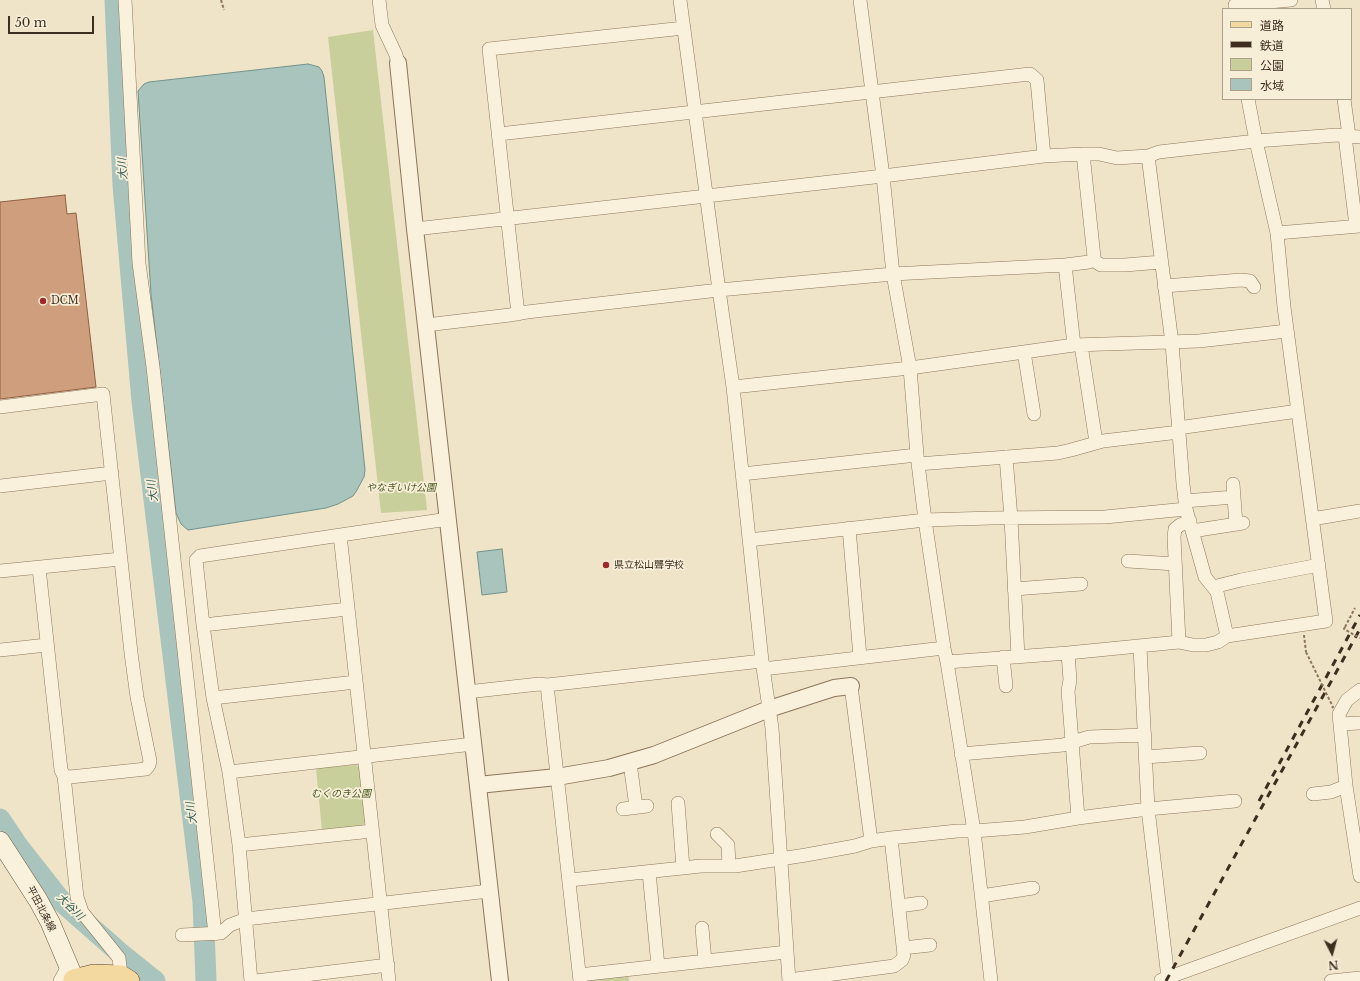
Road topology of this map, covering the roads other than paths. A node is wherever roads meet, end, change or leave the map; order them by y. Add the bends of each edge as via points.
1 (125, 0) edge
2 (379, 0) edge
3 (680, 0) edge
4 (860, 0) edge
5 (1291, 0) edge
6 (1235, 5) edge
7 (1262, 6) edge
8 (684, 28) junction
9 (398, 63) joint
10 (873, 92) junction
11 (1248, 100) edge
12 (1344, 100) edge
13 (694, 112) junction
14 (499, 134) junction
15 (1351, 136) edge
16 (1256, 141) junction
17 (1083, 154) junction
18 (1044, 156) junction
19 (1148, 156) junction
20 (884, 176) junction
21 (706, 197) junction
22 (508, 218) junction
23 (1358, 226) edge
24 (415, 229) junction
25 (1277, 233) junction
26 (1093, 260) junction
27 (1161, 262) junction
28 (1065, 265) junction
29 (893, 274) junction
30 (1164, 286) junction
31 (1254, 287) dead end
32 (718, 290) junction
33 (518, 314) junction
34 (426, 325) junction
35 (1287, 331) junction
36 (1172, 343) junction
37 (1077, 345) junction
38 (1024, 352) junction
39 (910, 368) junction
40 (733, 387) junction
41 (0, 406) edge
42 (1298, 411) junction
43 (1034, 414) dead end
44 (1178, 430) junction
45 (1096, 442) junction
46 (1006, 457) junction
47 (918, 459) junction
48 (112, 473) junction
49 (742, 474) junction
50 (0, 486) edge
51 (1360, 511) edge
52 (1188, 516) junction
53 (1011, 518) junction
54 (448, 519) junction
55 (1312, 519) junction
56 (925, 520) junction
57 (849, 528) junction
58 (340, 535) junction
59 (749, 540) junction
60 (121, 559) junction
61 (1128, 561) dead end
62 (1175, 564) junction
63 (1319, 565) junction
64 (39, 568) junction
65 (0, 571) edge
66 (1081, 584) dead end
67 (1213, 586) junction
68 (1014, 589) junction
69 (348, 608) junction
70 (203, 625) junction
71 (1227, 636) junction
72 (1179, 642) junction
73 (47, 645) junction
74 (1140, 647) junction
75 (944, 648) junction
76 (0, 650) edge
77 (1068, 653) junction
78 (1018, 656) junction
79 (860, 657) junction
80 (1003, 658) junction
81 (948, 662) junction
82 (762, 665) junction
83 (356, 682) junction
84 (547, 685) junction
85 (851, 686) joint
86 (1006, 686) dead end
87 (1360, 690) edge
88 (467, 692) junction
89 (213, 698) junction
90 (769, 709) junction
91 (1360, 723) edge
92 (1340, 724) junction
93 (1145, 735) junction
94 (1071, 743) junction
95 (473, 744) junction
96 (1200, 753) dead end
97 (961, 754) junction
98 (364, 756) junction
99 (1145, 757) junction
100 (630, 763) junction
101 (229, 772) junction
102 (64, 776) junction
103 (557, 777) junction
104 (478, 785) junction
105 (1346, 786) junction
106 (1313, 794) dead end
107 (1235, 801) dead end
108 (678, 803) dead end
109 (635, 808) dead end
110 (1148, 809) junction
111 (1078, 818) junction
112 (372, 831) junction
113 (974, 831) junction
114 (717, 834) dead end
115 (891, 838) junction
116 (0, 841) edge
117 (872, 841) junction
118 (239, 845) junction
119 (0, 851) edge
120 (782, 859) junction
121 (14, 864) junction
122 (730, 866) junction
123 (683, 868) junction
124 (649, 872) junction
125 (1360, 876) edge
126 (570, 880) junction
127 (1033, 888) dead end
128 (489, 891) junction
129 (981, 896) junction
130 (921, 903) dead end
131 (381, 904) junction
132 (899, 906) junction
133 (1360, 908) edge
134 (246, 919) junction
135 (702, 928) dead end
136 (206, 934) junction
137 (182, 935) dead end
138 (930, 945) dead end
139 (903, 948) junction
140 (787, 952) junction
141 (705, 961) junction
142 (388, 966) junction
143 (658, 966) junction
144 (1187, 975) edge
145 (69, 977) edge
146 (125, 978) edge
147 (580, 978) edge
148 (1355, 979) edge
149 (789, 980) edge
150 (1164, 980) edge
151 (251, 981) edge
152 (256, 981) edge
153 (389, 981) edge
154 (500, 981) edge
155 (991, 981) edge
156 (1331, 981) edge

1 - 136 street via 139,263 153,366
2 - 9 street via 382,25
3 - 8 street
4 - 10 street
5 - 7 street
6 - 7 street
8 - 13 street
8 - 14 street via 489,48
9 - 24 street
10 - 13 street
10 - 18 street via 1030,74 1037,80
10 - 20 street
11 - 16 street
12 - 15 street
13 - 14 street
13 - 21 street
14 - 22 street
15 - 16 street via 1324,135
15 - 23 street
16 - 19 street via 1159,152
16 - 25 street
17 - 18 street
17 - 19 street via 1117,158
17 - 26 street
18 - 20 street
19 - 27 street
20 - 21 street
20 - 29 street
21 - 22 street
21 - 32 street
22 - 24 street
22 - 33 street
23 - 25 street
24 - 34 street
25 - 35 street
26 - 27 street via 1101,264 1125,266
26 - 28 street
27 - 30 street
28 - 29 street
28 - 37 street
29 - 32 street
29 - 39 street
30 - 31 street via 1241,280 1250,281
30 - 36 street
32 - 33 street
32 - 40 street
33 - 34 street
34 - 54 street
35 - 36 street
35 - 42 street
36 - 37 street
36 - 44 street
37 - 38 street
37 - 45 street
38 - 39 street
38 - 43 street
39 - 40 street
39 - 47 street
40 - 49 street
41 - 48 street via 103,394
42 - 44 street
42 - 55 street
44 - 45 street
44 - 52 street
45 - 46 street via 1058,453
46 - 47 street
46 - 53 street
47 - 49 street
47 - 56 street
48 - 50 street
48 - 60 street
49 - 59 street
51 - 55 street
52 - 52 street via 1233,490 1239,524
52 - 53 street
52 - 62 street via 1175,530
52 - 67 street via 1205,577
53 - 56 street
53 - 68 street
54 - 58 street
54 - 88 street
55 - 63 street
56 - 57 street
56 - 75 street
57 - 59 street
57 - 79 street
58 - 69 street
58 - 70 street via 200,556 196,560
59 - 82 street
60 - 64 street
60 - 102 street via 137,697 149,765 146,769
61 - 62 street
62 - 72 street
63 - 67 street
63 - 71 street via 1326,622
64 - 65 street
64 - 73 street
66 - 68 street
67 - 71 street via 1217,592
68 - 78 street
69 - 70 street
69 - 83 street
70 - 89 street
71 - 72 street via 1206,645
72 - 74 street
73 - 76 street
73 - 102 street via 61,770
74 - 77 street
74 - 93 street
75 - 79 street
75 - 81 street
77 - 78 street
77 - 94 street
78 - 80 street
79 - 82 street
80 - 81 street
80 - 86 street
81 - 97 street
82 - 84 street
82 - 90 street
83 - 89 street
83 - 98 street
84 - 88 street
84 - 103 street
85 - 90 street via 834,688
85 - 117 street
87 - 92 street via 1346,700 1339,714
88 - 95 street
89 - 101 street
90 - 100 street
90 - 120 street
91 - 92 street
92 - 105 street
93 - 94 street via 1089,737
93 - 99 street
94 - 97 street
94 - 111 street
95 - 98 street
95 - 104 street
96 - 99 street
97 - 113 street
98 - 101 street
98 - 112 street
99 - 110 street
100 - 103 street via 594,772
100 - 109 street
101 - 118 street
102 - 146 street via 76,897 82,912 119,958
103 - 104 street
103 - 126 street
104 - 128 street
105 - 106 street via 1331,792
105 - 125 street
107 - 110 street
108 - 123 street
110 - 111 street
110 - 150 street
111 - 113 street via 1025,827
112 - 118 street
112 - 131 street
113 - 115 street
113 - 129 street
114 - 122 street via 728,845
115 - 117 street
115 - 132 street
116 - 121 main road, 平田北条線
117 - 120 street
118 - 134 street
119 - 121 street
120 - 122 street
120 - 140 street
121 - 145 main road, 平田北条線 via 41,906
122 - 123 street
123 - 124 street
124 - 126 street
124 - 143 street
126 - 147 street
127 - 129 street
128 - 131 street
128 - 154 street
129 - 155 street
130 - 132 street
131 - 134 street
131 - 142 street
132 - 139 street
133 - 144 street
134 - 136 street via 230,924 221,933
134 - 151 street
135 - 141 street
136 - 137 street
138 - 139 street
139 - 149 street via 902,960 894,966
140 - 141 street
140 - 149 street
141 - 143 street
142 - 152 street
142 - 153 street
143 - 147 street
144 - 150 street
145 - 146 main road via 94,975
148 - 156 street

